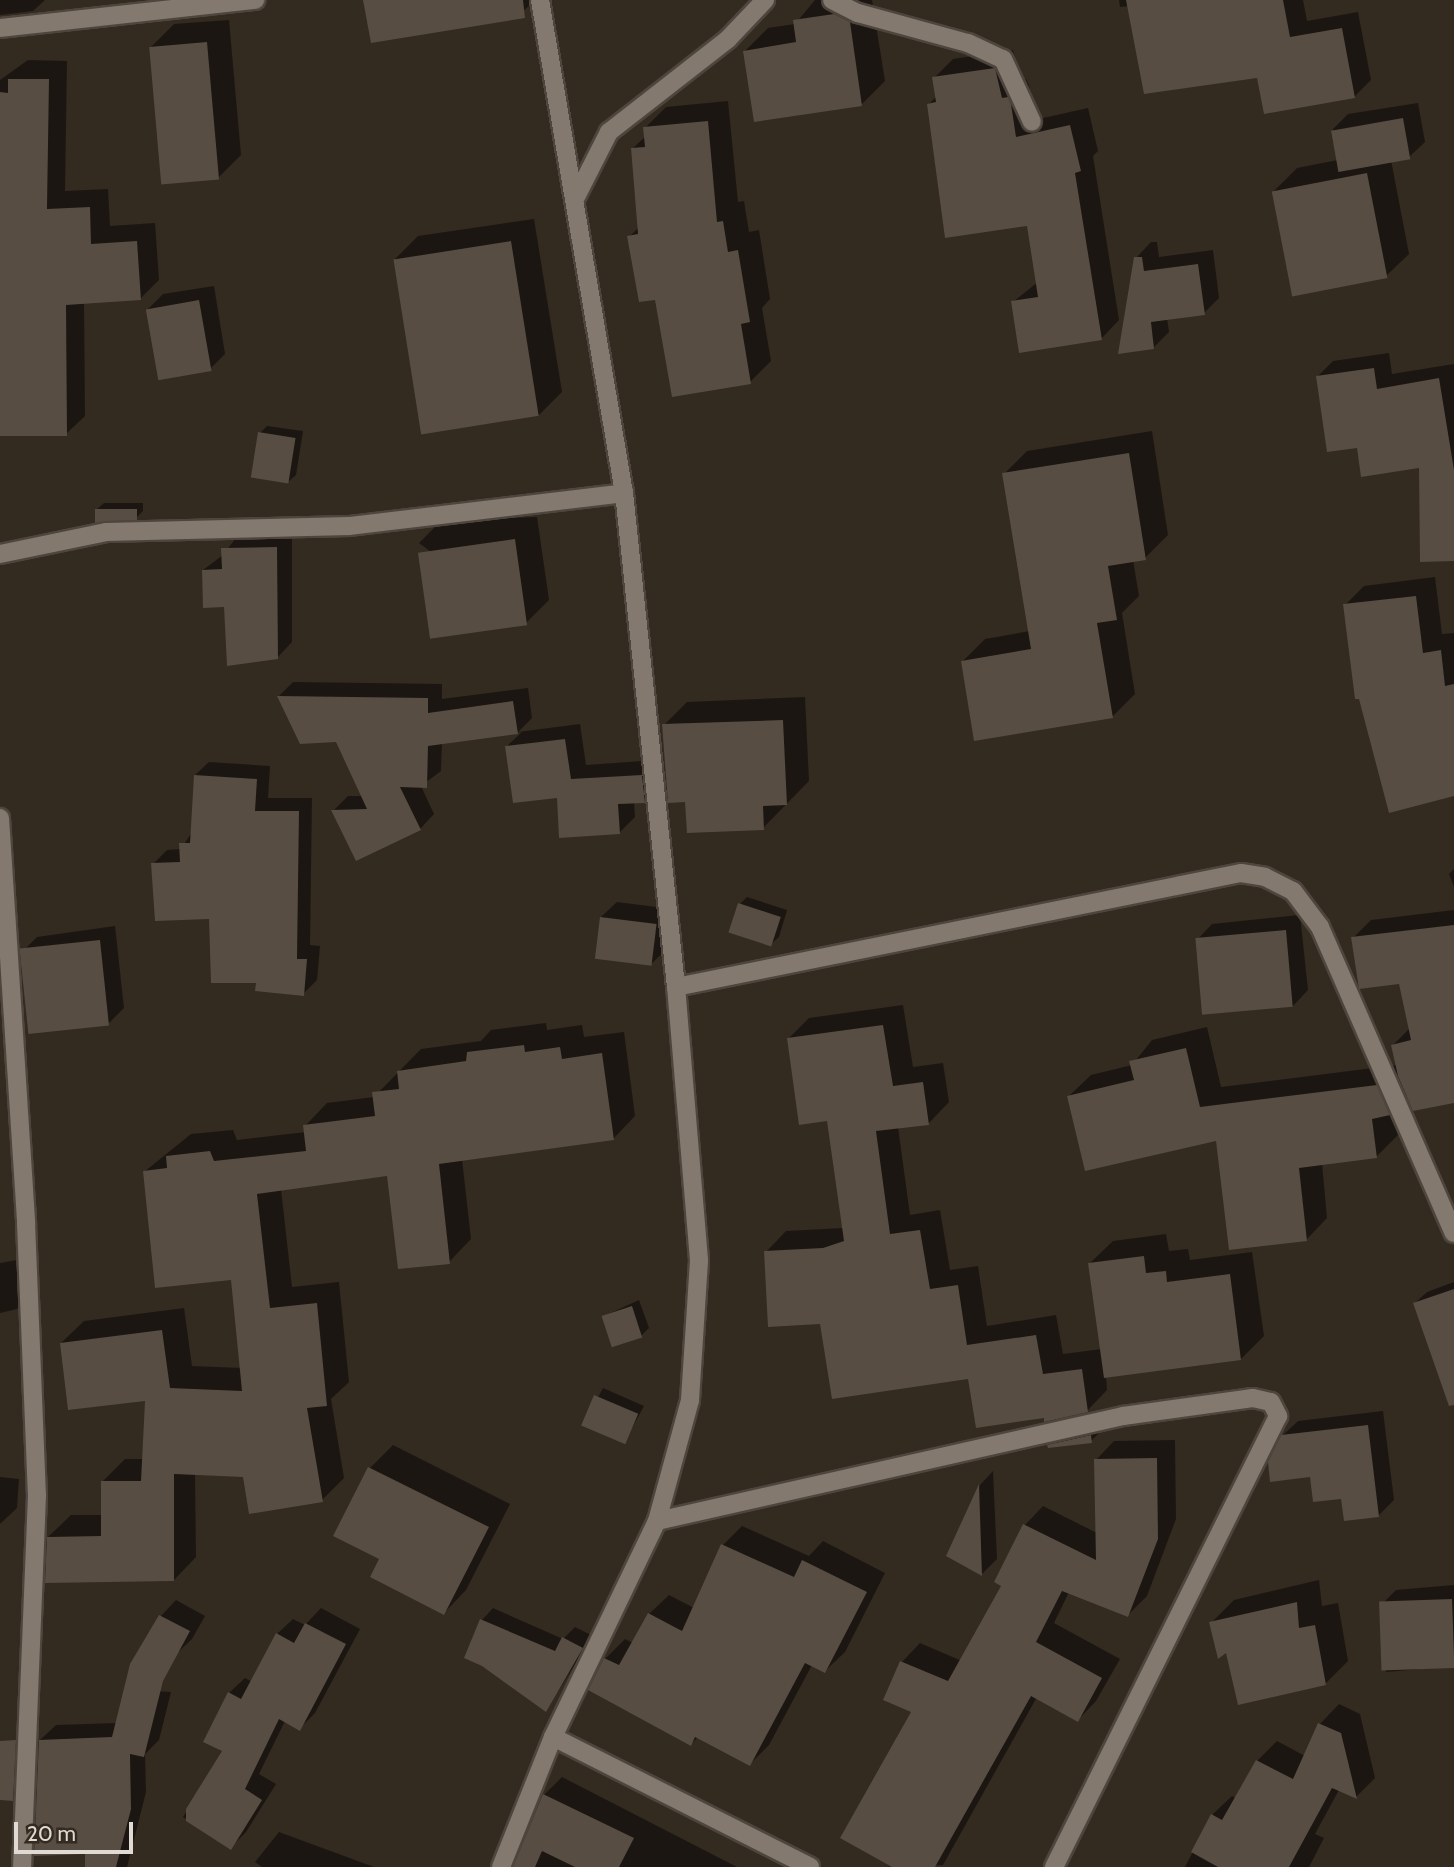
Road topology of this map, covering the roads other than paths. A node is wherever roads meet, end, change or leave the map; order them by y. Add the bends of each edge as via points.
1 (255, 0) edge
2 (540, 0) edge
3 (765, 0) edge
4 (832, 0) edge
5 (141, 6) edge
6 (0, 28) edge
7 (1031, 122) dead end
8 (576, 197) junction
9 (624, 493) junction
10 (0, 554) edge
11 (0, 818) edge
12 (676, 987) junction
13 (1454, 1233) edge
14 (657, 1521) junction
15 (553, 1737) junction
16 (22, 1867) edge
17 (501, 1867) edge
18 (810, 1867) edge
19 (1054, 1867) edge

1 - 5 street
2 - 8 street
3 - 8 street via 728,39 609,132
4 - 7 street via 858,13 968,43 1003,59
5 - 6 street
8 - 9 street
9 - 10 street via 349,526 106,532
9 - 12 street
11 - 16 street via 37,1494
12 - 13 street via 1241,873 1265,877 1293,891 1320,927
12 - 14 street via 698,1260 690,1400
14 - 15 street
14 - 19 street via 1123,1416 1253,1398 1271,1402 1278,1416
15 - 17 street
15 - 18 street

